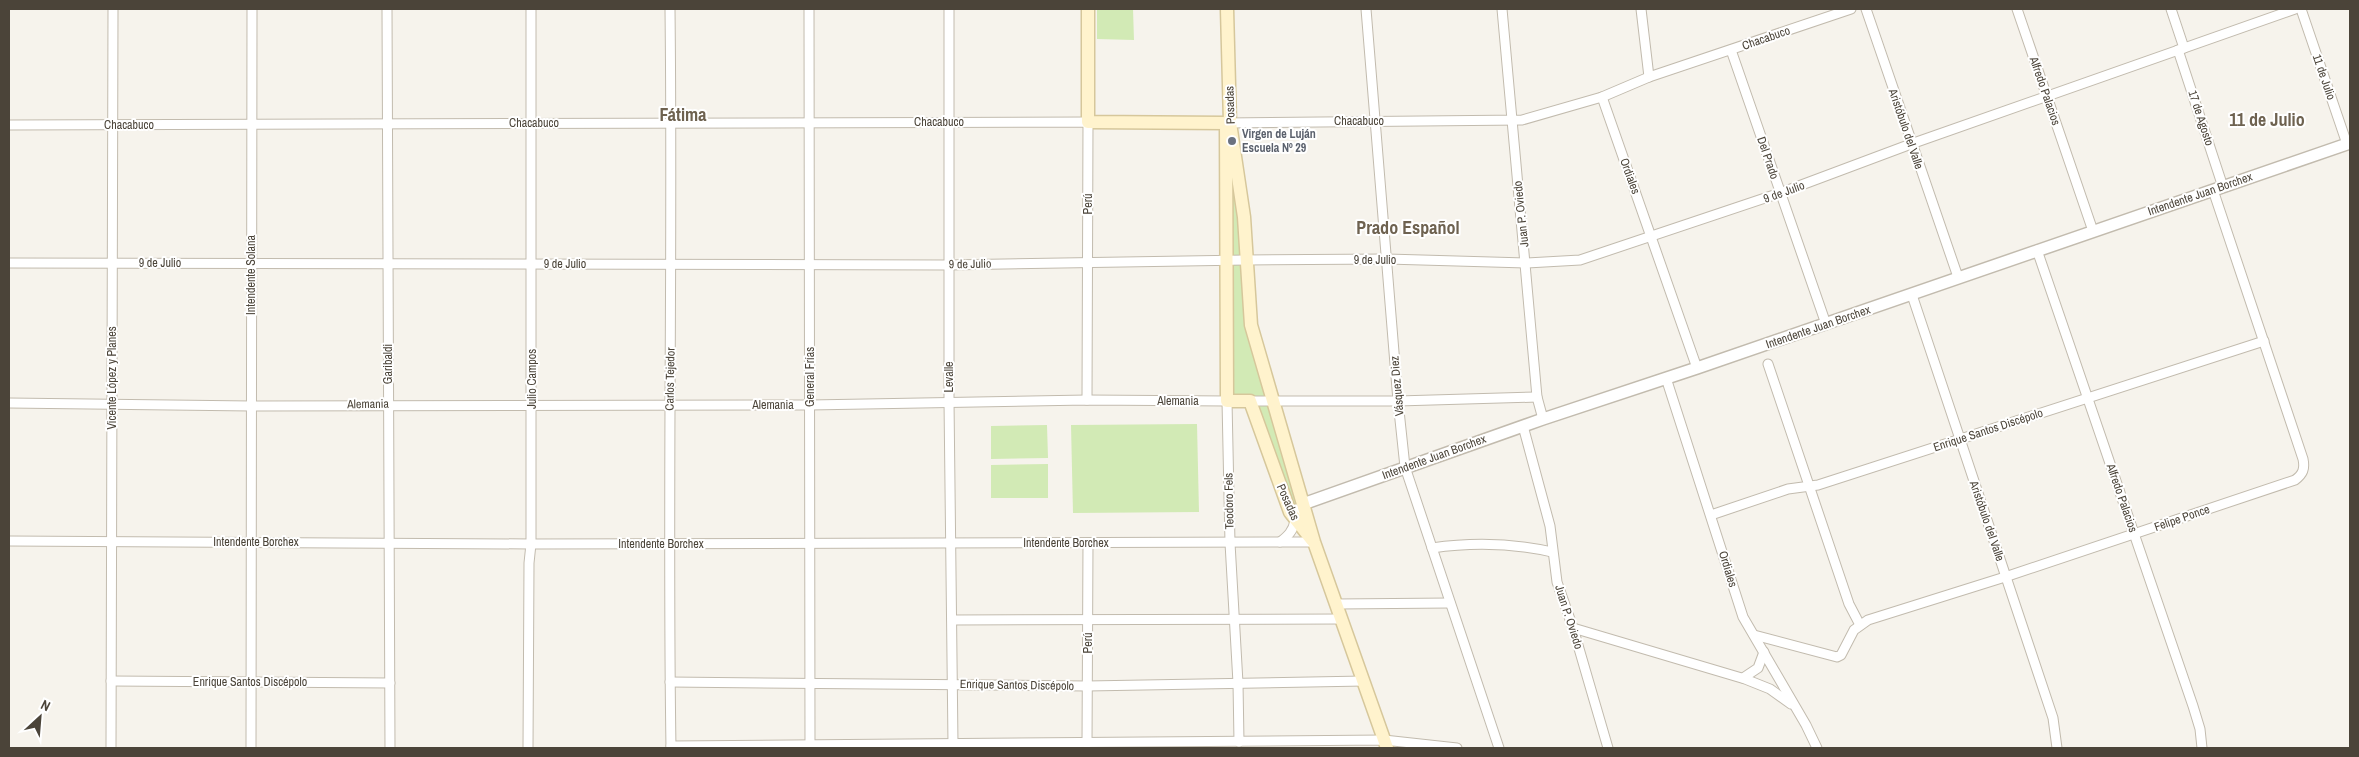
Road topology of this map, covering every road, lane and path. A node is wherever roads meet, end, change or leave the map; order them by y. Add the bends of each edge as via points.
1 (113, 9) edge
2 (252, 9) edge
3 (387, 9) edge
4 (531, 9) edge
5 (670, 9) edge
6 (809, 9) edge
7 (949, 9) edge
8 (1088, 9) edge
9 (1227, 9) edge
10 (1366, 9) edge
11 (1502, 9) edge
12 (1640, 9) edge
13 (1851, 9) edge
14 (1866, 9) edge
15 (2017, 9) edge
16 (2172, 9) edge
17 (2295, 9) edge
18 (2301, 9) edge
19 (2181, 49) junction
20 (1731, 50) junction
21 (1649, 77) junction
22 (1602, 96) junction
23 (2047, 96) junction
24 (1375, 121) junction
25 (1511, 121) junction
26 (671, 122) junction
27 (809, 122) junction
28 (948, 122) junction
29 (1088, 122) junction
30 (531, 123) junction
31 (1228, 123) junction
32 (9, 124) edge
33 (387, 124) junction
34 (113, 125) junction
35 (252, 125) junction
36 (1911, 144) junction
37 (2349, 144) edge
38 (2218, 188) junction
39 (1780, 193) junction
40 (2093, 231) junction
41 (1652, 237) junction
42 (2037, 250) junction
43 (1387, 259) junction
44 (1228, 260) junction
45 (1246, 260) junction
46 (1088, 262) junction
47 (9, 263) edge
48 (112, 263) junction
49 (251, 263) junction
50 (388, 263) junction
51 (532, 263) junction
52 (1526, 263) junction
53 (672, 264) junction
54 (810, 264) junction
55 (948, 265) junction
56 (1958, 277) junction
57 (1912, 295) junction
58 (1826, 324) junction
59 (2264, 341) junction
60 (1768, 364) dead end
61 (1697, 368) junction
62 (1666, 378) junction
63 (1537, 397) junction
64 (2088, 398) junction
65 (1087, 400) junction
66 (949, 401) junction
67 (1227, 401) junction
68 (1250, 401) junction
69 (1398, 401) junction
70 (1273, 402) junction
71 (9, 403) edge
72 (112, 404) junction
73 (388, 404) junction
74 (531, 404) junction
75 (670, 404) junction
76 (810, 405) junction
77 (251, 406) junction
78 (1543, 419) junction
79 (1522, 426) junction
80 (1959, 440) junction
81 (1405, 468) junction
82 (2301, 476) joint
83 (1810, 486) junction
84 (1303, 504) junction
85 (1711, 515) junction
86 (1295, 521) junction
87 (2134, 535) junction
88 (111, 540) junction
89 (9, 541) edge
90 (252, 542) junction
91 (389, 542) junction
92 (1279, 542) junction
93 (1314, 542) junction
94 (952, 543) junction
95 (1088, 543) junction
96 (1230, 543) junction
97 (531, 544) junction
98 (669, 544) junction
99 (810, 544) junction
100 (1432, 548) junction
101 (1552, 552) junction
102 (2005, 577) junction
103 (1450, 603) junction
104 (1337, 604) junction
105 (1342, 619) junction
106 (952, 620) junction
107 (1234, 620) junction
108 (1088, 621) junction
109 (1860, 625) junction
110 (1573, 628) junction
111 (1754, 635) junction
112 (1764, 652) junction
113 (1743, 678) junction
114 (111, 681) junction
115 (1364, 681) junction
116 (250, 682) junction
117 (670, 682) junction
118 (390, 683) junction
119 (952, 683) junction
120 (1238, 683) junction
121 (810, 684) junction
122 (1088, 686) junction
123 (1795, 708) junction
124 (1240, 742) junction
125 (1087, 743) junction
126 (953, 744) junction
127 (1386, 744) edge
128 (810, 746) junction
129 (671, 747) edge
130 (111, 748) edge
131 (250, 748) edge
132 (390, 748) edge
133 (528, 748) edge
134 (1457, 748) edge
135 (1499, 748) edge
136 (1608, 748) edge
137 (1817, 748) edge
138 (2057, 748) edge
139 (2202, 748) edge

1 - 34 street, Vicente López y Planes
2 - 35 street, Intendente Solana
3 - 33 street, Garibaldi
4 - 30 street, Julio Campos
5 - 26 street, Carlos Tejedor
6 - 27 street, General Frías
7 - 28 street, Levalle
8 - 29 main road, Perú
9 - 31 main road, Posadas
10 - 24 street, Vásquez Diez
11 - 25 street, Juan P. Oviedo
12 - 21 street
13 - 20 street, Chacabuco
14 - 36 street, Aristóbulo del Valle
15 - 23 street, Alfredo Palacios
16 - 19 street, 17 de Agosto
17 - 19 street, 9 de Julio
18 - 37 street, 11 de Julio
19 - 23 street, 9 de Julio
19 - 38 street, 17 de Agosto
20 - 21 street, Chacabuco
20 - 39 street, Del Prado
21 - 22 street, Chacabuco
22 - 25 street, Chacabuco
22 - 41 street, Ordiales
23 - 36 street, 9 de Julio
23 - 40 street, Alfredo Palacios
24 - 25 street, Chacabuco
24 - 31 street, Chacabuco
24 - 43 street, Vásquez Diez
25 - 52 street, Juan P. Oviedo
26 - 27 street, Chacabuco
26 - 30 street, Chacabuco
26 - 53 street, Carlos Tejedor
27 - 28 street, Chacabuco
27 - 54 street, General Frías
28 - 29 street, Chacabuco
28 - 55 street, Levalle
29 - 31 main road, Chacabuco
29 - 46 street, Perú
30 - 33 street, Chacabuco
30 - 51 street, Julio Campos
31 - 44 main road, Posadas
31 - 45 main road, Posadas via 1244,217
32 - 34 street, Chacabuco
33 - 35 street, Chacabuco
33 - 50 street, Garibaldi
34 - 35 street, Chacabuco
34 - 48 street, Vicente López y Planes
35 - 49 street, Intendente Solana
36 - 39 street, 9 de Julio
36 - 56 street, Aristóbulo del Valle
37 - 38 street, Intendente Juan Borchex
38 - 40 street, Intendente Juan Borchex
38 - 59 street, 17 de Agosto
39 - 41 street, 9 de Julio
39 - 58 street, Del Prado
40 - 42 street, Intendente Juan Borchex
41 - 52 street, 9 de Julio via 1580,260
41 - 61 street, Ordiales
42 - 56 street, Intendente Juan Borchex
42 - 64 street, Alfredo Palacios
43 - 45 street, 9 de Julio
43 - 52 street, 9 de Julio
43 - 69 street, Vásquez Diez
44 - 45 street, 9 de Julio
44 - 46 street, 9 de Julio
44 - 67 main road, Teodoro Fels
45 - 70 main road, Posadas via 1251,325
46 - 55 street, 9 de Julio
46 - 65 street, Perú
47 - 48 street, 9 de Julio
48 - 49 street, 9 de Julio
48 - 72 street, Vicente López y Planes
49 - 50 street, 9 de Julio
49 - 77 street, Intendente Solana
50 - 51 street, 9 de Julio
50 - 73 street, Garibaldi
51 - 53 street, 9 de Julio
51 - 74 street, Julio Campos
52 - 63 street, Juan P. Oviedo
53 - 54 street, 9 de Julio
53 - 75 street, Carlos Tejedor
54 - 55 street, 9 de Julio
54 - 76 street, General Frías
55 - 66 street, Levalle
56 - 57 street, Intendente Juan Borchex
57 - 58 street, Intendente Juan Borchex
57 - 80 street, Aristóbulo del Valle
58 - 61 street, Intendente Juan Borchex
59 - 64 street, Enrique Santos Discépolo
59 - 82 street, 17 de Agosto via 2304,459
60 - 83 street
61 - 62 street, Intendente Juan Borchex
62 - 78 street, Intendente Juan Borchex
62 - 85 street, Ordiales
63 - 69 street, Alemania
63 - 78 street, Juan P. Oviedo
64 - 80 street, Enrique Santos Discépolo
64 - 87 street, Alfredo Palacios
65 - 66 street, Alemania
65 - 67 street, Alemania
66 - 76 street, Alemania
66 - 94 street, Levalle
67 - 68 main road, Alemania
67 - 96 street, Teodoro Fels
68 - 70 street, Alemania
68 - 86 main road, Posadas
69 - 70 street, Alemania
69 - 81 street, Vásquez Diez
70 - 84 main road, Posadas
71 - 72 street, Alemania
72 - 77 street, Alemania
72 - 88 street, Vicente López y Planes
73 - 74 street, Alemania
73 - 77 street, Alemania
73 - 91 street, Garibaldi
74 - 75 street, Alemania
74 - 97 street, Julio Campos
75 - 76 street, Alemania
75 - 98 street, Carlos Tejedor
76 - 99 street, General Frías
77 - 90 street, Intendente Solana
78 - 79 street, Intendente Juan Borchex
79 - 81 street, Intendente Juan Borchex
79 - 101 street, Juan P. Oviedo via 1546,507
80 - 83 street, Enrique Santos Discépolo
80 - 102 street, Aristóbulo del Valle
81 - 84 street, Intendente Juan Borchex
81 - 100 street, Vásquez Diez
82 - 87 street, Felipe Ponce
83 - 85 street, Enrique Santos Discépolo via 1788,488
83 - 109 street via 1849,604
84 - 86 street
84 - 93 main road, Posadas
85 - 111 street, Ordiales via 1743,617
86 - 92 street via 1294,528
86 - 93 main road, Posadas
87 - 102 street, Felipe Ponce
87 - 139 street, Alfredo Palacios via 2193,706
88 - 89 street, Intendente Borchex
88 - 90 street, Intendente Borchex
88 - 114 street, Vicente López y Planes
90 - 91 street, Intendente Borchex
90 - 116 street, Intendente Solana
91 - 97 street, Intendente Borchex
91 - 118 street, Garibaldi
92 - 93 street, Intendente Borchex
92 - 96 street, Intendente Borchex
93 - 104 main road, Posadas
94 - 95 street, Intendente Borchex
94 - 99 street, Intendente Borchex
94 - 106 street, Levalle
95 - 96 street, Intendente Borchex
95 - 108 street, Perú
96 - 107 street, Teodoro Fels
97 - 98 street, Intendente Borchex
97 - 133 street, Julio Campos
98 - 99 street, Intendente Borchex
98 - 117 street, Carlos Tejedor
99 - 121 street, General Frías
100 - 101 street via 1489,543
100 - 103 street, Vásquez Diez
101 - 110 street, Juan P. Oviedo via 1557,582
102 - 109 street, Felipe Ponce
102 - 138 street, Aristóbulo del Valle via 2052,718
103 - 104 street
103 - 135 street, Vásquez Diez
104 - 105 main road, Posadas
105 - 107 street
105 - 115 main road, Posadas
106 - 108 street
106 - 119 street, Levalle
107 - 108 street
107 - 120 street, Teodoro Fels
108 - 122 street, Perú
109 - 111 street via 1854,630 1841,656 1837,657
110 - 113 street
110 - 136 street, Juan P. Oviedo
111 - 112 street, Ordiales
112 - 113 street via 1758,668
112 - 123 street, Ordiales
113 - 123 street via 1770,689
114 - 116 street, Enrique Santos Discépolo
114 - 130 street, Vicente López y Planes
115 - 120 street, Enrique Santos Discépolo
115 - 127 main road, Posadas
116 - 118 street, Enrique Santos Discépolo
116 - 131 street, Intendente Solana
117 - 121 street, Enrique Santos Discépolo
117 - 129 street, Carlos Tejedor
118 - 132 street, Garibaldi
119 - 121 street, Enrique Santos Discépolo
119 - 122 street, Enrique Santos Discépolo
119 - 126 street, Levalle
120 - 122 street, Enrique Santos Discépolo
120 - 124 street, Teodoro Fels
121 - 128 street, General Frías
122 - 125 street, Perú
123 - 137 street, Ordiales
124 - 125 street
124 - 127 street
125 - 126 street
126 - 128 street
127 - 134 street
128 - 129 street

